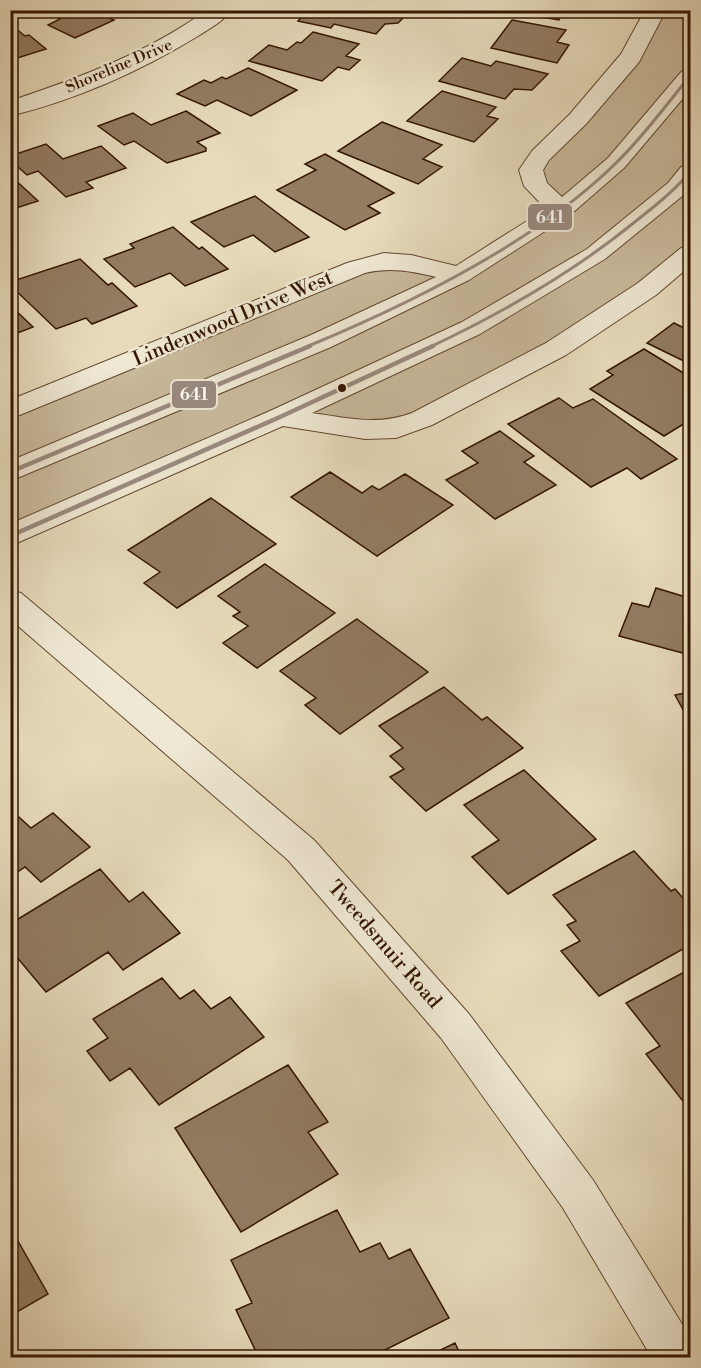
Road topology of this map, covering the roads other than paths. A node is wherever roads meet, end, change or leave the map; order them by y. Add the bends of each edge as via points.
1 (221, 10) edge
2 (656, 10) edge
3 (690, 76) edge
4 (10, 108) edge
5 (690, 172) edge
6 (561, 210) junction
7 (690, 253) edge
8 (460, 275) junction
9 (10, 410) edge
10 (280, 417) junction
11 (10, 472) edge
12 (10, 536) edge
13 (10, 601) edge
14 (678, 1358) edge

1 - 4 street, Shoreline Drive via 174,43
2 - 6 street via 631,57 531,170 536,186
3 - 6 street via 616,164
5 - 10 street via 677,188 596,254 471,328
6 - 8 street
7 - 10 street via 647,289 556,349 422,419 396,429 365,430
8 - 9 street, Lindenwood Drive West via 384,261 356,268
8 - 11 street via 321,340
10 - 12 street
13 - 14 street, Tweedsmuir Road via 301,850 455,1026 578,1194

